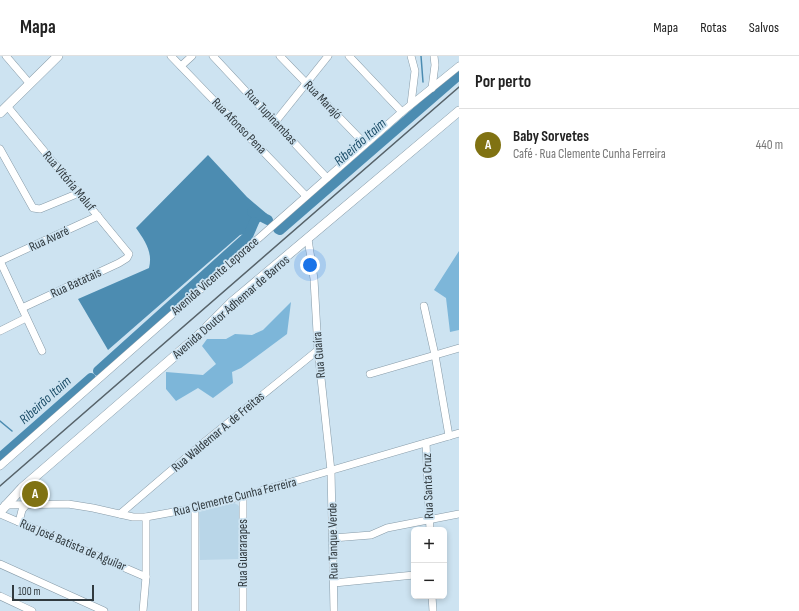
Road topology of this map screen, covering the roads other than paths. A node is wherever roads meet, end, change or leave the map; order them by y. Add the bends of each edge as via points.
1 (6, 56) edge
2 (58, 56) edge
3 (171, 56) edge
4 (192, 56) edge
5 (213, 56) edge
6 (280, 56) edge
7 (328, 56) edge
8 (349, 56) edge
9 (411, 56) edge
10 (434, 56) edge
11 (181, 66) junction
12 (459, 66) edge
13 (306, 83) junction
14 (30, 84) junction
15 (432, 88) junction
16 (411, 104) junction
17 (3, 110) edge
18 (459, 111) edge
19 (402, 112) junction
20 (276, 121) junction
21 (365, 144) junction
22 (0, 149) edge
23 (327, 178) junction
24 (79, 193) junction
25 (306, 196) junction
26 (98, 216) junction
27 (308, 239) junction
28 (128, 256) joint
29 (0, 261) edge
30 (424, 306) dead end
31 (22, 308) junction
32 (26, 318) junction
33 (0, 330) edge
34 (459, 348) edge
35 (318, 350) junction
36 (42, 351) dead end
37 (435, 355) junction
38 (370, 374) dead end
39 (459, 433) edge
40 (449, 436) junction
41 (426, 443) junction
42 (0, 466) edge
43 (331, 472) junction
44 (243, 496) junction
45 (26, 505) junction
46 (195, 508) junction
47 (2, 510) edge
48 (120, 514) junction
49 (459, 514) edge
50 (146, 517) junction
51 (429, 521) junction
52 (19, 522) junction
53 (430, 527) edge
54 (333, 538) junction
55 (0, 564) edge
56 (411, 575) edge
57 (146, 577) junction
58 (334, 583) junction
59 (0, 596) edge
60 (432, 599) edge
61 (26, 610) edge
62 (104, 611) edge
63 (143, 611) edge
64 (195, 611) edge
65 (243, 611) edge
66 (334, 611) edge
67 (433, 611) edge

1 - 14 street
2 - 14 main road
3 - 11 street, Rua Afonso Pena
4 - 11 street
5 - 20 street, Rua Tupinambas
6 - 13 street, Rua Marajó
7 - 13 street
8 - 19 street
9 - 16 street via 415,71
10 - 15 street
11 - 25 street, Rua Afonso Pena
12 - 15 street, Avenida Vicente Leporace
13 - 20 street
13 - 21 street, Rua Marajó
14 - 17 main road
15 - 16 street, Avenida Vicente Leporace
16 - 19 street, Avenida Vicente Leporace
17 - 24 street, Rua Vitória Maluf
18 - 27 main road, Avenida Doutor Adhemar de Barros
19 - 21 street, Avenida Vicente Leporace
20 - 23 street, Rua Tupinambas
21 - 23 street, Avenida Vicente Leporace
22 - 24 street via 33,208 40,209
23 - 25 street, Avenida Vicente Leporace
24 - 26 street, Rua Vitória Maluf
25 - 42 street, Avenida Vicente Leporace
26 - 28 street, Rua Vitória Maluf via 128,252
26 - 29 street, Rua Avaré
27 - 35 street, Rua Guaíra via 314,279
27 - 47 main road, Avenida Doutor Adhemar de Barros via 232,302 199,335 22,488
28 - 31 street, Rua Batatais via 119,263
29 - 31 street
30 - 37 street
31 - 32 street
32 - 33 street
32 - 36 street
34 - 37 street
35 - 43 street, Rua Guaíra
35 - 48 street, Rua Waldemar A. de Freitas
37 - 38 street
37 - 40 street
39 - 40 street, Rua Clemente Cunha Ferreira
40 - 41 street, Rua Clemente Cunha Ferreira
41 - 43 street, Rua Clemente Cunha Ferreira
41 - 51 street, Rua Santa Cruz
43 - 44 street, Rua Clemente Cunha Ferreira
43 - 54 street, Rua Tanque Verde
44 - 46 street, Rua Clemente Cunha Ferreira
44 - 65 street, Rua Guararapes
45 - 47 street, Rua Clemente Cunha Ferreira
45 - 48 street, Rua Clemente Cunha Ferreira via 73,505
45 - 52 street
46 - 50 street, Rua Clemente Cunha Ferreira
46 - 64 street
47 - 52 street, Rua José Batista de Aguilar
48 - 50 street, Rua Clemente Cunha Ferreira
49 - 51 street
50 - 57 street
51 - 53 street, Rua Santa Cruz
51 - 54 street via 387,528 371,535
52 - 57 street, Rua José Batista de Aguilar
54 - 58 street, Rua Tanque Verde
55 - 62 street
56 - 58 street
57 - 63 street
58 - 66 street, Rua Tanque Verde
59 - 61 street
60 - 67 street

